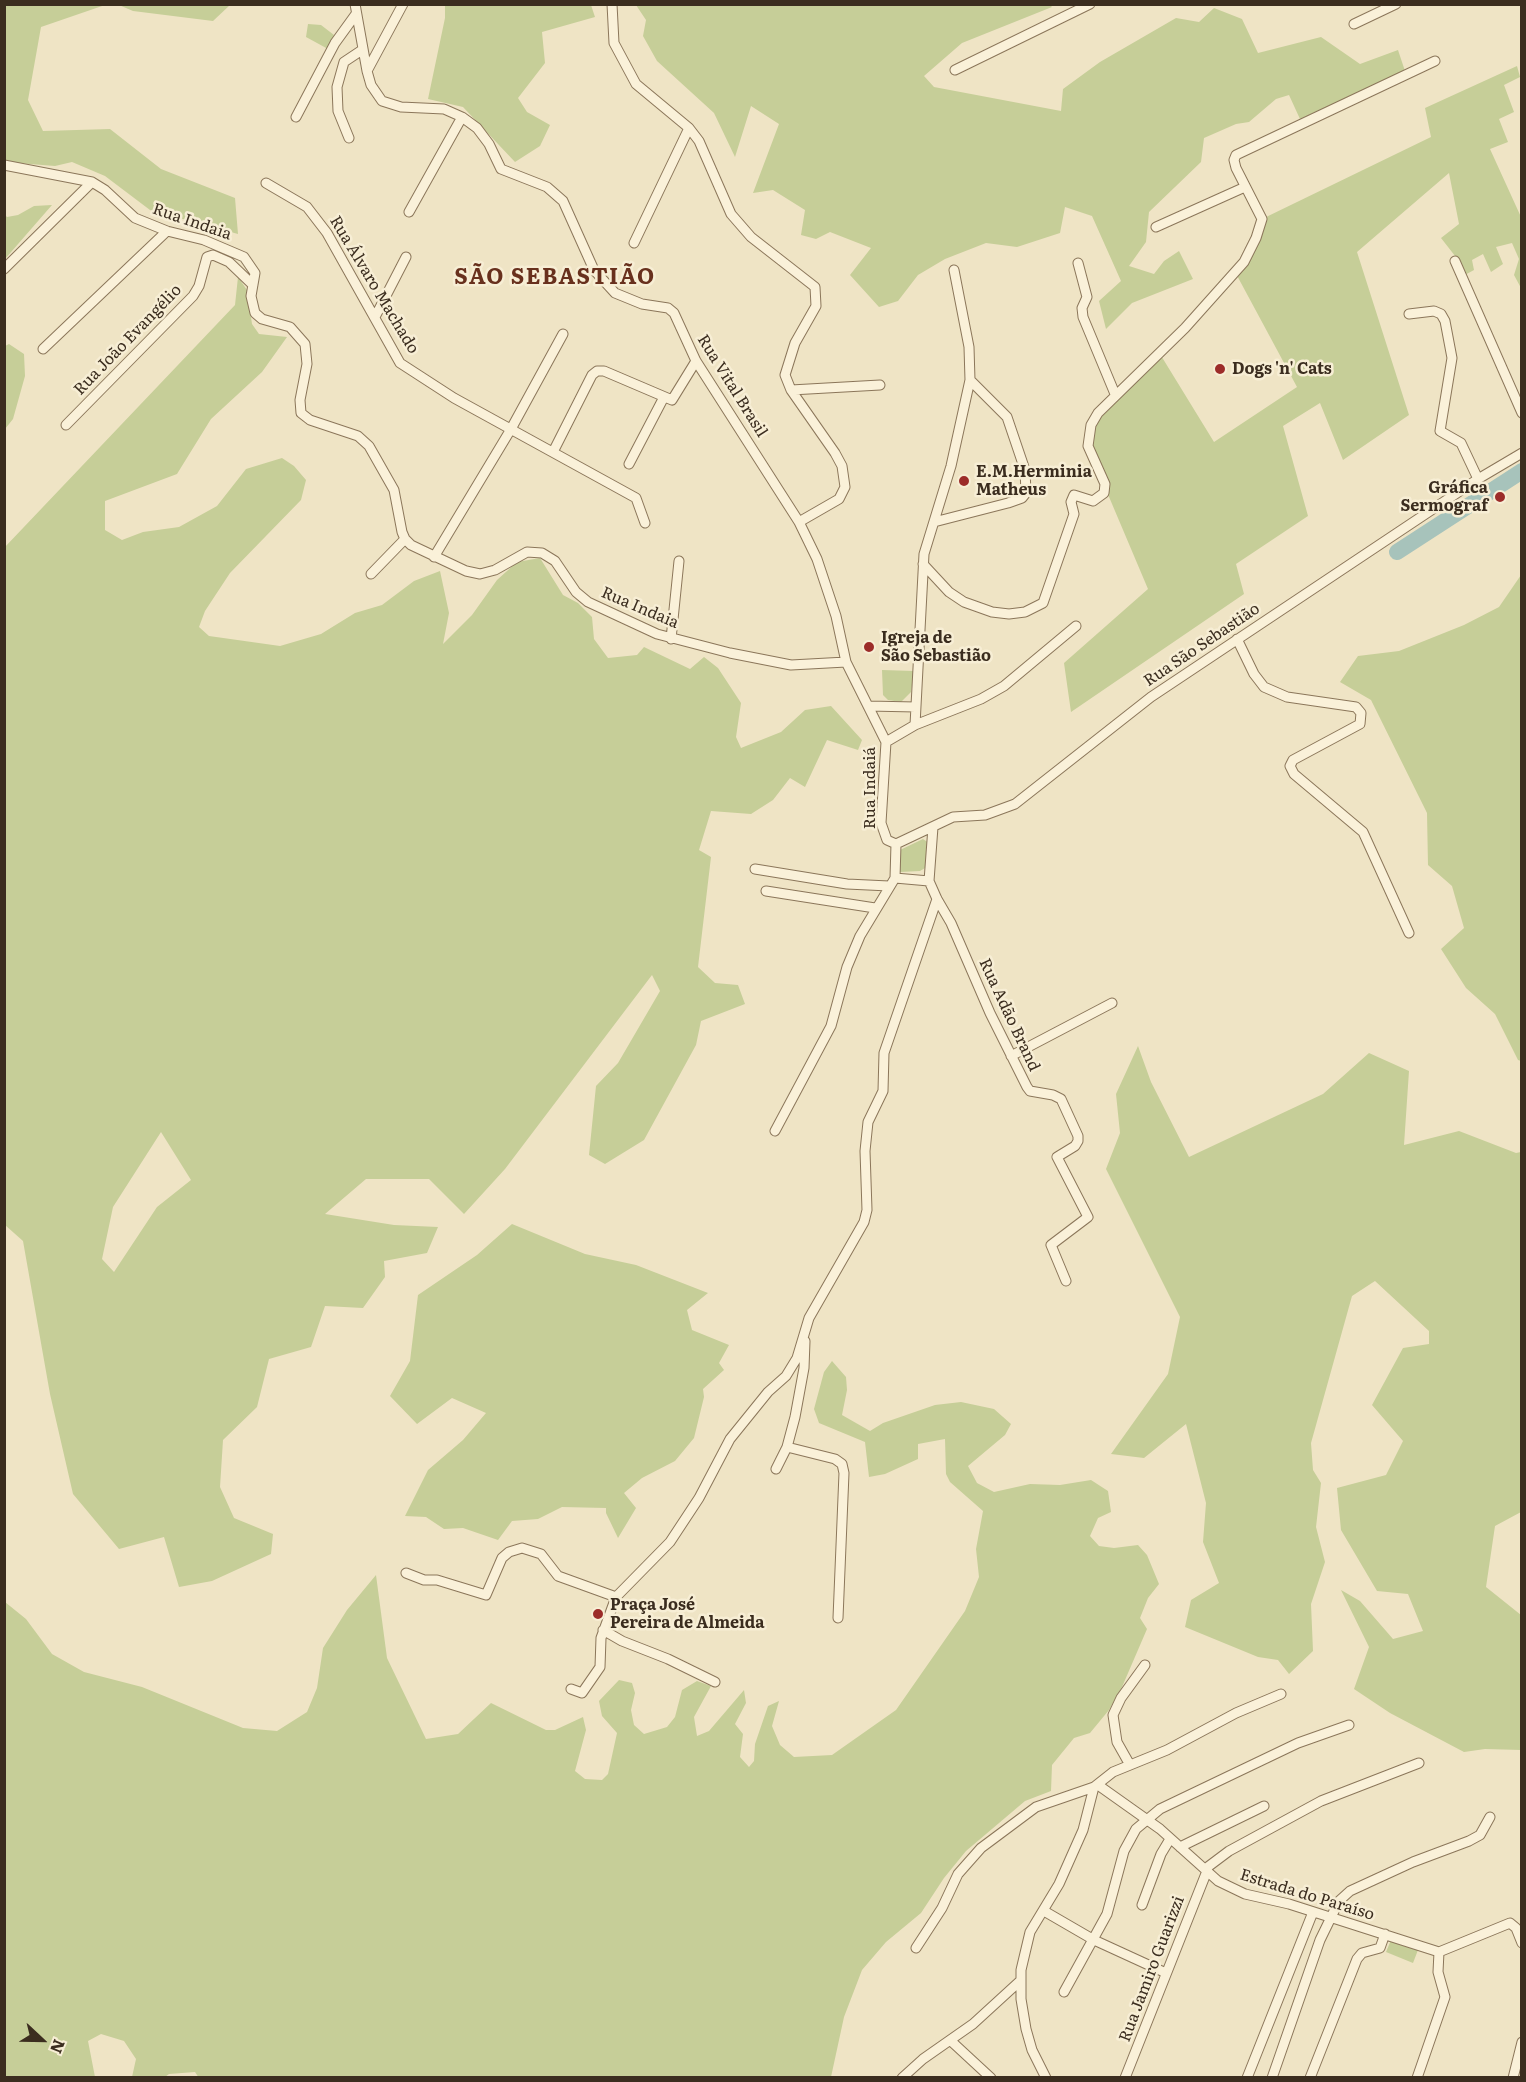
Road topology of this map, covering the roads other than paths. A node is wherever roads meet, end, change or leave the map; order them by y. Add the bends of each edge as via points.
1 (403, 4) edge
2 (612, 4) edge
3 (1090, 4) edge
4 (1396, 4) edge
5 (355, 9) edge
6 (1354, 24) dead end
7 (362, 50) junction
8 (1435, 61) dead end
9 (955, 70) dead end
10 (367, 71) junction
11 (296, 117) dead end
12 (462, 117) junction
13 (689, 128) junction
14 (349, 138) dead end
15 (4, 165) edge
16 (92, 182) junction
17 (266, 183) dead end
18 (1245, 187) junction
19 (409, 212) dead end
20 (1156, 227) dead end
21 (166, 231) junction
22 (634, 243) dead end
23 (406, 257) dead end
24 (1455, 261) dead end
25 (1078, 263) dead end
26 (4, 269) edge
27 (954, 270) dead end
28 (253, 285) junction
29 (1409, 314) dead end
30 (375, 317) junction
31 (563, 334) dead end
32 (43, 349) dead end
33 (696, 361) junction
34 (970, 380) junction
35 (880, 385) dead end
36 (791, 390) junction
37 (1115, 394) junction
38 (668, 398) junction
39 (1521, 413) edge
40 (66, 425) dead end
41 (511, 429) junction
42 (553, 452) junction
43 (1521, 453) edge
44 (629, 464) dead end
45 (1479, 479) junction
46 (799, 522) junction
47 (934, 522) junction
48 (645, 523) dead end
49 (405, 539) junction
50 (434, 557) junction
51 (679, 561) dead end
52 (923, 564) junction
53 (371, 574) dead end
54 (1076, 626) dead end
55 (670, 639) junction
56 (1237, 639) junction
57 (846, 662) junction
58 (868, 706) junction
59 (916, 706) junction
60 (915, 725) junction
61 (886, 742) junction
62 (933, 827) junction
63 (896, 844) junction
64 (755, 869) dead end
65 (929, 881) junction
66 (892, 882) junction
67 (766, 891) dead end
68 (937, 899) junction
69 (875, 908) junction
70 (1409, 933) dead end
71 (1112, 1003) dead end
72 (1011, 1056) junction
73 (774, 1131) dead end
74 (1066, 1281) dead end
75 (804, 1334) junction
76 (787, 1447) junction
77 (776, 1469) dead end
78 (406, 1573) dead end
79 (616, 1597) junction
80 (838, 1618) dead end
81 (603, 1630) junction
82 (1145, 1665) dead end
83 (715, 1682) dead end
84 (571, 1689) dead end
85 (1281, 1694) dead end
86 (1349, 1725) dead end
87 (1419, 1763) dead end
88 (1130, 1765) junction
89 (1096, 1786) junction
90 (1264, 1806) dead end
91 (1490, 1817) dead end
92 (1145, 1821) junction
93 (1170, 1839) junction
94 (1180, 1847) junction
95 (1206, 1870) junction
96 (1142, 1905) dead end
97 (1044, 1911) junction
98 (1313, 1912) junction
99 (1329, 1917) junction
100 (1385, 1934) junction
101 (1094, 1940) junction
102 (1521, 1943) edge
103 (916, 1948) dead end
104 (1439, 1952) junction
105 (1166, 1973) junction
106 (1020, 1981) junction
107 (1064, 1992) dead end
108 (951, 2041) junction
109 (1521, 2042) edge
110 (902, 2078) edge
111 (991, 2078) edge
112 (1046, 2078) edge
113 (1125, 2078) edge
114 (1247, 2078) edge
115 (1272, 2078) edge
116 (1310, 2078) edge
117 (1417, 2078) edge
118 (1513, 2078) edge

1 - 10 street
2 - 13 street via 614,42 628,74 644,93
3 - 9 street
4 - 6 street
5 - 7 street, Rua Vital Brasil
5 - 11 street
7 - 10 street, Rua Vital Brasil
7 - 14 street via 344,62 337,87 339,111
8 - 18 street via 1239,152 1234,160
10 - 12 street, Rua Vital Brasil via 375,94 382,101 401,107 444,109
12 - 19 street
12 - 33 street, Rua Vital Brasil via 489,144 501,169 547,187 563,201 594,270 615,294 674,313
13 - 22 street
13 - 36 street via 699,141 731,214 751,237 815,286 816,306 786,367
15 - 16 street, Rua Indaia
16 - 21 street, Rua Indaia via 128,213
16 - 26 street
17 - 30 street, Rua Álvaro Machado via 307,207 327,233
18 - 20 street
18 - 37 street via 1262,219 1244,262 1160,354
21 - 28 street, Rua Indaia via 204,240 244,257 255,273
21 - 32 street
23 - 30 street
24 - 39 street
25 - 37 street via 1087,297 1083,317
27 - 34 street via 971,360
28 - 40 street, Rua João Evangélio via 221,257 207,257 193,296
28 - 49 street, Rua Indaia via 255,313 290,327 305,344 308,364 301,413 309,420 358,436 369,446 394,490
29 - 45 street via 1434,311 1445,321 1452,358 1440,430 1461,443
30 - 41 street, Rua Álvaro Machado via 400,363
31 - 41 street
33 - 38 street
33 - 46 street, Rua Vital Brasil
34 - 47 street
34 - 47 street via 1007,417 1025,470 1026,493 1008,503
35 - 36 street
36 - 46 street via 835,453 842,466 845,487 839,499
37 - 52 street via 1098,413 1088,436 1088,446 1105,484 1104,493 1093,501 1074,495 1074,514 1043,603 1025,612 992,612 949,592
38 - 42 street via 597,371
38 - 44 street
41 - 42 street, Rua Álvaro Machado
41 - 50 street
42 - 48 street, Rua Álvaro Machado via 636,498
43 - 45 street, Rua São Sebastião
45 - 56 street, Rua São Sebastião
46 - 57 street, Rua Vital Brasil via 824,578
47 - 52 street
49 - 50 street, Rua Indaia
49 - 53 street
50 - 55 street, Rua Indaia via 472,573 485,574 527,552 542,553 555,561 576,592 588,602
51 - 55 street
52 - 59 street
54 - 60 street via 1004,686
55 - 57 street, Rua Indaia via 790,665
56 - 62 street, Rua São Sebastião via 1151,697 1015,804 985,815 953,817
56 - 70 street via 1264,687 1287,697 1356,707 1361,713 1360,724 1293,760 1290,766 1294,774 1363,832
57 - 58 street, Rua Indaiá
58 - 59 street
58 - 61 street, Rua Indaiá
59 - 60 street
60 - 61 street
61 - 63 street, Rua Indaiá via 881,823 887,840
62 - 63 street, Rua São Sebastião
62 - 65 street
63 - 66 street
64 - 66 street via 847,884
65 - 66 street
65 - 68 street, Rua Adão Brand
66 - 69 street
67 - 69 street
68 - 72 street, Rua Adão Brand
68 - 75 street via 884,1053 883,1091 868,1122 864,1222 809,1318
69 - 73 street via 847,967 831,1026
71 - 72 street
72 - 74 street, Rua Adão Brand via 1030,1091 1061,1099 1078,1136 1075,1146 1057,1157 1088,1217 1051,1245
75 - 76 street via 801,1388
75 - 79 street via 797,1358 786,1376 730,1439 670,1542
76 - 77 street
76 - 80 street via 842,1464
78 - 79 street via 486,1595 502,1558 522,1548 542,1554 558,1576
79 - 81 street
81 - 83 street
81 - 84 street via 600,1667 582,1693
82 - 88 street via 1113,1715 1117,1742
85 - 88 street
86 - 92 street via 1298,1743 1160,1809
87 - 95 street via 1321,1801 1229,1851
88 - 89 street via 1108,1774
89 - 92 street, Estrada do Paraíso
89 - 97 street via 1083,1830
89 - 103 street via 1036,1807 981,1848 958,1874
90 - 94 street
91 - 99 street via 1480,1835 1469,1841 1350,1891
92 - 93 street, Estrada do Paraíso
92 - 101 street via 1124,1851 1112,1901
93 - 94 street, Estrada do Paraíso
93 - 96 street
94 - 95 street, Estrada do Paraíso
95 - 98 street, Estrada do Paraíso via 1218,1881 1245,1894
95 - 105 street, Rua Jamiro Guarizzi
97 - 101 street
97 - 106 street via 1030,1932
98 - 99 street, Estrada do Paraíso
98 - 114 street
99 - 100 street, Estrada do Paraíso
99 - 115 street
100 - 104 street, Estrada do Paraíso
100 - 116 street via 1380,1948 1362,1953 1357,1959
101 - 105 street
101 - 107 street
102 - 104 street via 1510,1923
104 - 117 street via 1438,1972 1445,1997
105 - 113 street, Rua Jamiro Guarizzi
106 - 108 street
106 - 112 street via 1026,2029
108 - 110 street
108 - 111 street
109 - 118 street

